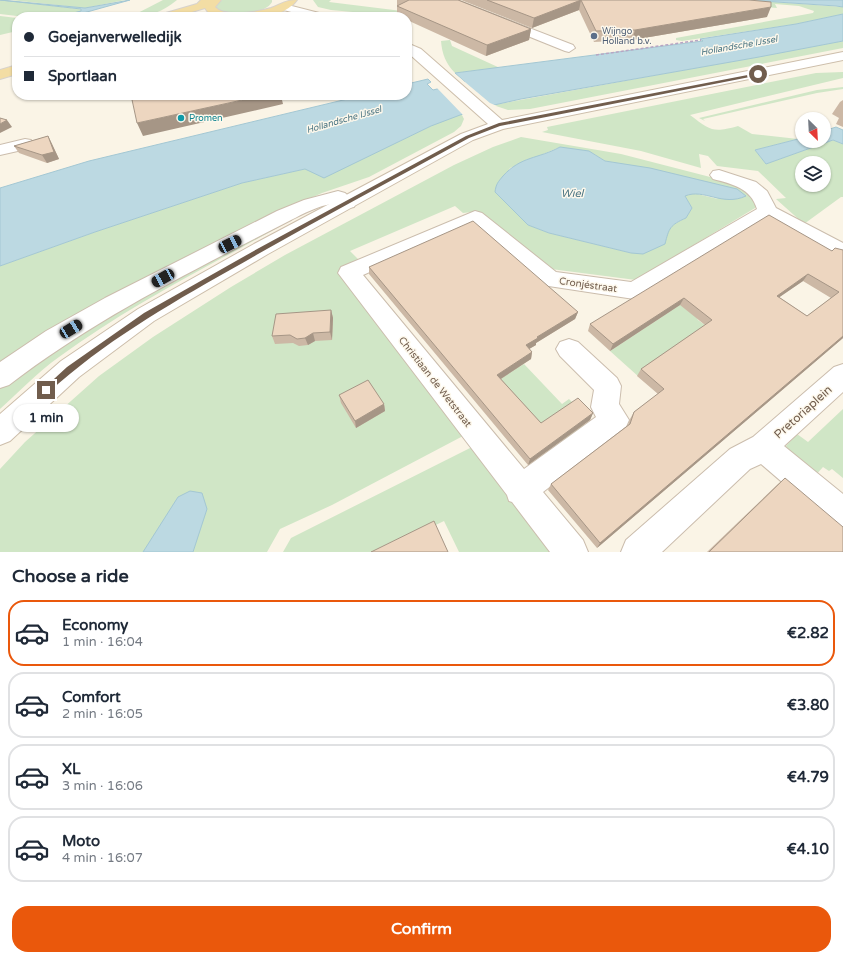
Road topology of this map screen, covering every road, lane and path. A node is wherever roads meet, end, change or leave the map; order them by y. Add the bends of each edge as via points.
1 (216, 0) edge
2 (447, 0) edge
3 (286, 6) edge
4 (206, 12) edge
5 (267, 12) edge
6 (307, 12) edge
7 (569, 48) dead end
8 (412, 50) edge
9 (843, 56) edge
10 (412, 57) edge
11 (843, 65) edge
12 (12, 66) edge
13 (432, 67) junction
14 (787, 68) junction
15 (0, 70) edge
16 (12, 71) edge
17 (0, 75) edge
18 (499, 125) junction
19 (25, 144) edge
20 (0, 150) edge
21 (719, 175) dead end
22 (346, 204) junction
23 (767, 211) junction
24 (843, 252) edge
25 (349, 273) joint
26 (569, 349) dead end
27 (843, 376) edge
28 (0, 377) edge
29 (0, 432) edge
30 (752, 453) junction
31 (520, 490) junction
32 (843, 514) edge
33 (571, 552) edge
34 (638, 552) edge

1 - 4 main road
2 - 7 street
3 - 5 street
3 - 6 street
8 - 13 street
9 - 14 street
10 - 13 street
11 - 14 street
12 - 15 main road
13 - 18 street
14 - 18 street
16 - 17 main road
18 - 22 street via 467,137
19 - 20 street
21 - 23 street via 755,188 762,195
22 - 28 street via 338,197 322,199 276,220 83,322
22 - 29 street via 146,315 70,369
23 - 24 street
23 - 25 street, Cronjéstraat via 634,291 550,279 475,217
25 - 31 street, Christiaan de Wetstraat
26 - 31 street via 608,386 605,407 614,420
27 - 30 street, Pretoriaplein
30 - 32 street
30 - 34 street, Pretoriaplein
31 - 33 street, Christiaan de Wetstraat

